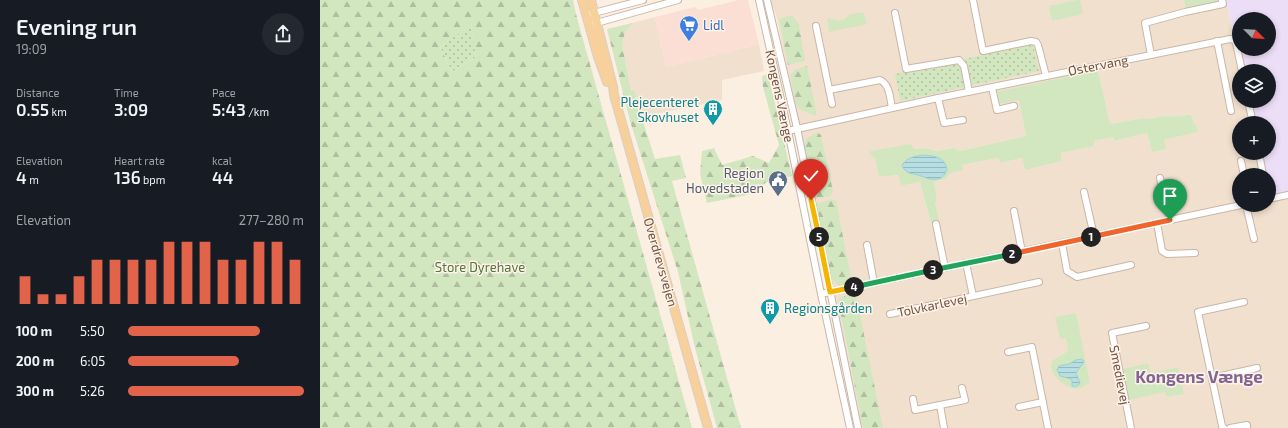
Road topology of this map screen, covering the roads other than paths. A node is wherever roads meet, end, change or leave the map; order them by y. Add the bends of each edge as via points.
1 (582, 0) edge
2 (591, 0) edge
3 (643, 0) edge
4 (678, 0) edge
5 (759, 0) edge
6 (766, 0) edge
7 (973, 0) edge
8 (1222, 0) edge
9 (895, 13) dead end
10 (590, 14) junction
11 (593, 24) junction
12 (816, 26) dead end
13 (1217, 41) junction
14 (1151, 55) junction
15 (1240, 64) edge
16 (1046, 76) junction
17 (992, 88) junction
18 (829, 90) junction
19 (969, 92) junction
20 (938, 98) junction
21 (832, 104) dead end
22 (1014, 106) dead end
23 (892, 108) junction
24 (1231, 111) dead end
25 (963, 120) dead end
26 (797, 128) junction
27 (788, 130) junction
28 (1241, 161) dead end
29 (1242, 168) edge
30 (1160, 178) dead end
31 (1084, 192) dead end
32 (1288, 195) edge
33 (1276, 198) edge
34 (1232, 207) edge
35 (1014, 211) dead end
36 (1248, 212) edge
37 (1170, 220) junction
38 (1157, 223) junction
39 (936, 224) dead end
40 (1094, 236) junction
41 (1254, 239) dead end
42 (1062, 243) junction
43 (867, 245) dead end
44 (1022, 252) junction
45 (1195, 252) dead end
46 (966, 263) junction
47 (1131, 265) dead end
48 (945, 268) junction
49 (1039, 282) dead end
50 (874, 283) junction
51 (830, 292) junction
52 (821, 294) junction
53 (973, 296) junction
54 (1244, 302) dead end
55 (890, 314) dead end
56 (1146, 326) dead end
57 (1008, 352) dead end
58 (1257, 368) dead end
59 (1212, 378) junction
60 (962, 388) dead end
61 (913, 399) dead end
62 (1043, 402) junction
63 (940, 405) junction
64 (1019, 407) dead end
65 (708, 428) edge
66 (850, 428) edge
67 (858, 428) edge
68 (944, 428) edge
69 (1048, 428) edge
70 (1131, 428) edge
71 (1224, 428) edge
72 (1230, 428) edge
73 (1247, 428) edge

1 - 10 main road, Overdrevsvejen
2 - 10 main road, Overdrevsvejen
3 - 10 street
4 - 11 street
5 - 27 street, Kongens Vænge
6 - 26 street, Kongens Vænge
7 - 16 street via 983,51 1036,42
8 - 14 street via 1223,4 1144,23
9 - 19 street via 906,69 960,60 964,66
10 - 11 main road, Overdrevsvejen
11 - 65 main road, Overdrevsvejen via 598,57 614,95
12 - 18 street
13 - 14 street, Østervang
13 - 15 street, Østervang via 1234,40
13 - 24 street
14 - 16 street, Østervang
16 - 17 street, Østervang
17 - 19 street, Østervang
17 - 22 street via 997,110
18 - 21 street
18 - 23 street via 880,80 887,85
19 - 20 street, Østervang
20 - 23 street, Østervang
20 - 25 street via 944,123
23 - 26 street, Østervang
26 - 27 street, Østervang
26 - 51 street, Kongens Vænge
27 - 52 street, Kongens Vænge
28 - 29 street
30 - 37 street
31 - 40 street
32 - 33 street
34 - 37 street
35 - 44 street
36 - 41 street
37 - 38 street
38 - 40 street
38 - 45 street via 1162,251 1167,254
39 - 48 street
40 - 42 street
42 - 44 street
42 - 47 street via 1067,271 1077,277
43 - 50 street
44 - 46 street
46 - 48 street
46 - 53 street, Tolvkarlevej
48 - 50 street
49 - 53 street, Tolvkarlevej
50 - 51 street
51 - 52 street
51 - 67 street, Kongens Vænge
52 - 66 street, Kongens Vænge
53 - 55 street, Tolvkarlevej
54 - 59 street via 1198,312
56 - 70 street, Smedievej via 1112,333
57 - 62 street via 1032,347
58 - 59 street
59 - 71 street
60 - 63 street via 965,400
61 - 63 street via 915,410
62 - 64 street
62 - 69 street
63 - 68 street
72 - 73 street via 1247,425

